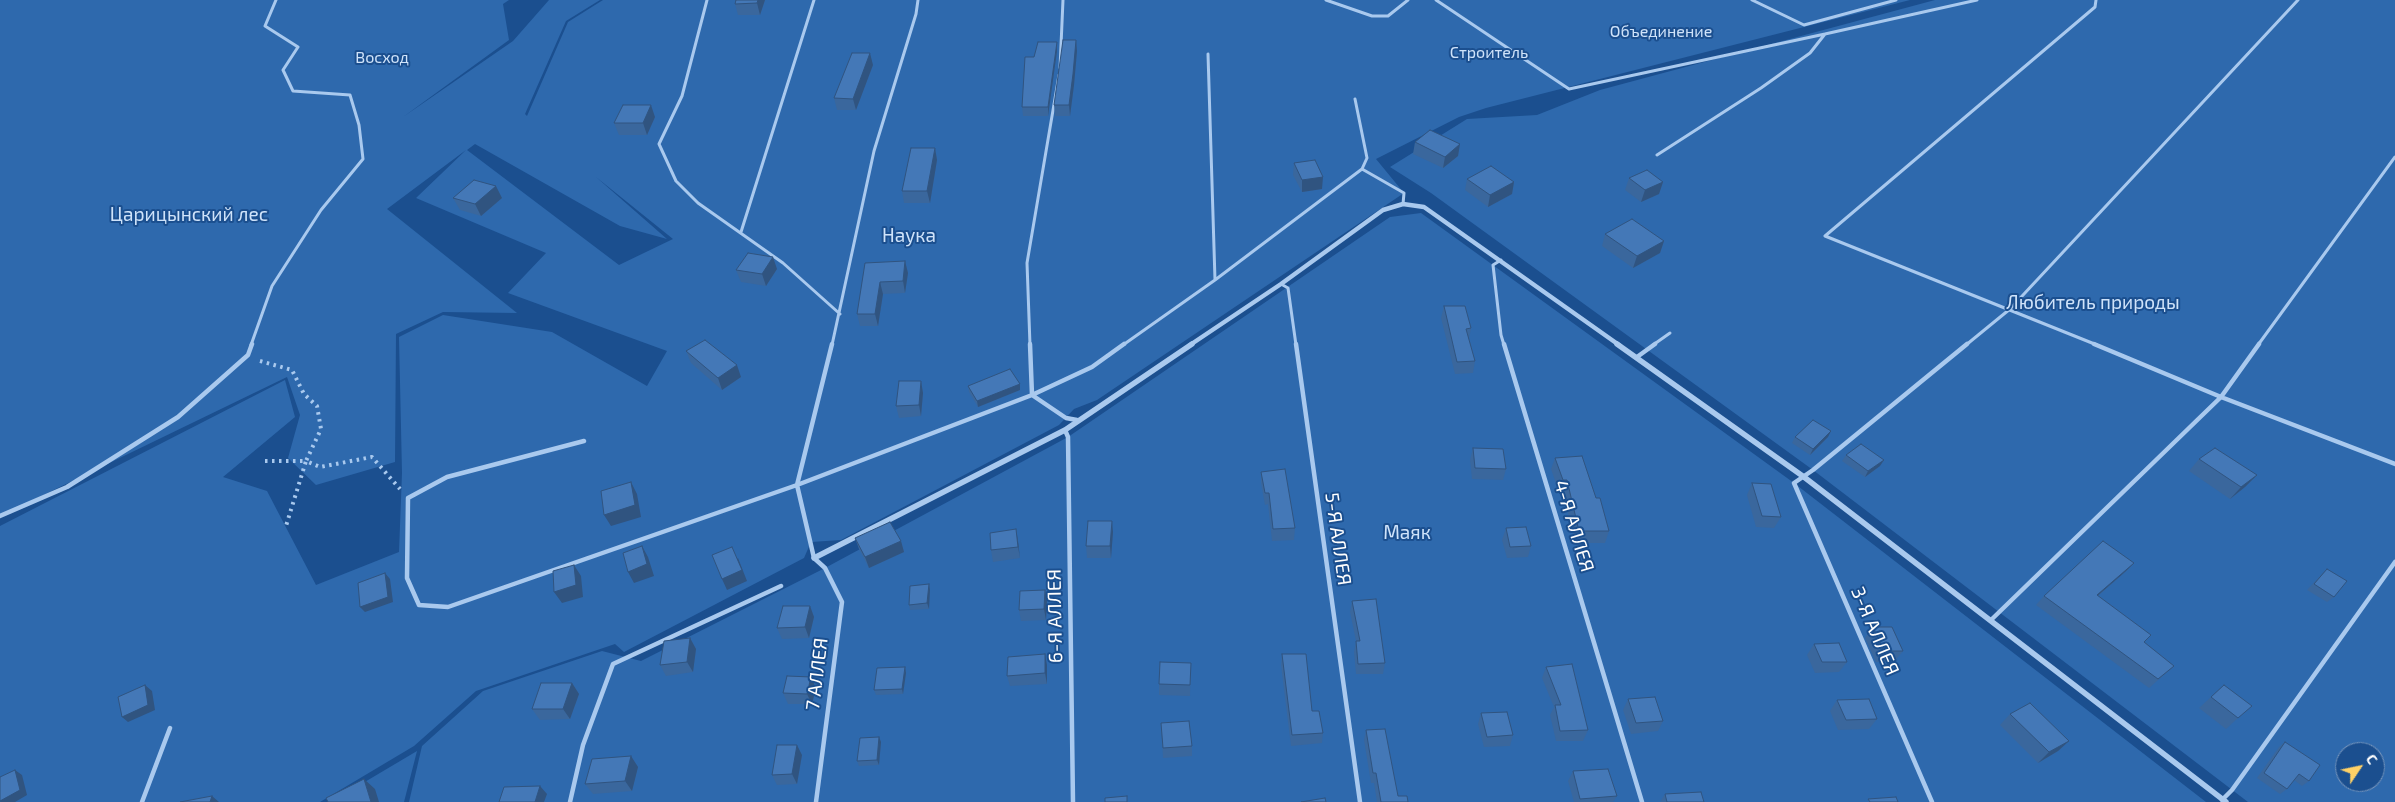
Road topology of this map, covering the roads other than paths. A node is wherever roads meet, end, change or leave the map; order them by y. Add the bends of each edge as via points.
1 (276, 0) edge
2 (707, 0) edge
3 (814, 0) edge
4 (918, 0) edge
5 (1063, 0) edge
6 (1326, 0) edge
7 (1408, 0) edge
8 (1436, 0) edge
9 (1752, 0) edge
10 (1896, 0) edge
11 (1977, 0) edge
12 (2096, 0) edge
13 (2298, 0) edge
14 (1825, 34) junction
15 (1208, 54) dead end
16 (1356, 99) dead end
17 (1657, 154) dead end
18 (2395, 156) edge
19 (1362, 168) junction
20 (1403, 204) junction
21 (741, 232) junction
22 (1501, 260) junction
23 (1215, 280) junction
24 (1281, 284) junction
25 (2010, 309) junction
26 (840, 314) junction
27 (1670, 333) dead end
28 (1637, 357) junction
29 (1032, 394) junction
30 (2221, 397) junction
31 (1077, 420) junction
32 (1065, 430) junction
33 (584, 441) dead end
34 (2395, 464) edge
35 (1804, 477) junction
36 (797, 485) junction
37 (0, 516) edge
38 (814, 558) junction
39 (2395, 562) edge
40 (781, 586) dead end
41 (1991, 620) junction
42 (170, 728) dead end
43 (2224, 801) edge
44 (142, 802) edge
45 (570, 802) edge
46 (816, 802) edge
47 (1073, 802) edge
48 (1360, 802) edge
49 (1642, 802) edge
50 (1932, 802) edge

1 - 37 lane via 265,26 298,47 283,70 293,91 350,95 359,125 363,159 321,210 272,286 248,355 178,417 66,487
2 - 21 lane via 682,96 659,144 676,181 698,202
3 - 21 lane
4 - 26 lane via 874,151
5 - 29 lane via 1060,68 1027,263
6 - 7 lane via 1372,16 1388,16
8 - 14 lane via 1569,88
9 - 10 lane via 1804,25
11 - 14 lane
12 - 25 lane via 2096,7 1825,236
13 - 25 lane
14 - 17 lane via 1810,53
15 - 23 lane
16 - 19 lane via 1367,158
18 - 30 lane
19 - 20 lane via 1404,193
19 - 23 lane
20 - 22 street via 1424,208
20 - 24 street via 1383,210
21 - 26 lane via 783,263
22 - 28 street
22 - 49 lane, 4-Я АЛЛЕЯ via 1494,265 1500,335
23 - 29 lane via 1092,367
24 - 31 street
24 - 48 lane, 5-Я АЛЛЕЯ via 1288,288
25 - 30 lane
25 - 35 lane
26 - 36 lane
27 - 28 lane
28 - 35 street
29 - 31 lane via 1066,418
29 - 36 lane
30 - 34 lane
30 - 41 lane
31 - 32 street
32 - 38 street
32 - 47 lane, 6-Я АЛЛЕЯ via 1068,437
33 - 36 lane via 447,477 408,498 408,578 419,605 448,608
35 - 41 street
35 - 50 lane, 3-Я АЛЛЕЯ via 1794,483
36 - 38 lane
38 - 46 lane, 7 АЛЛЕЯ via 826,568 842,602
39 - 43 lane
40 - 45 lane via 613,664 583,745
41 - 43 street
42 - 44 lane

